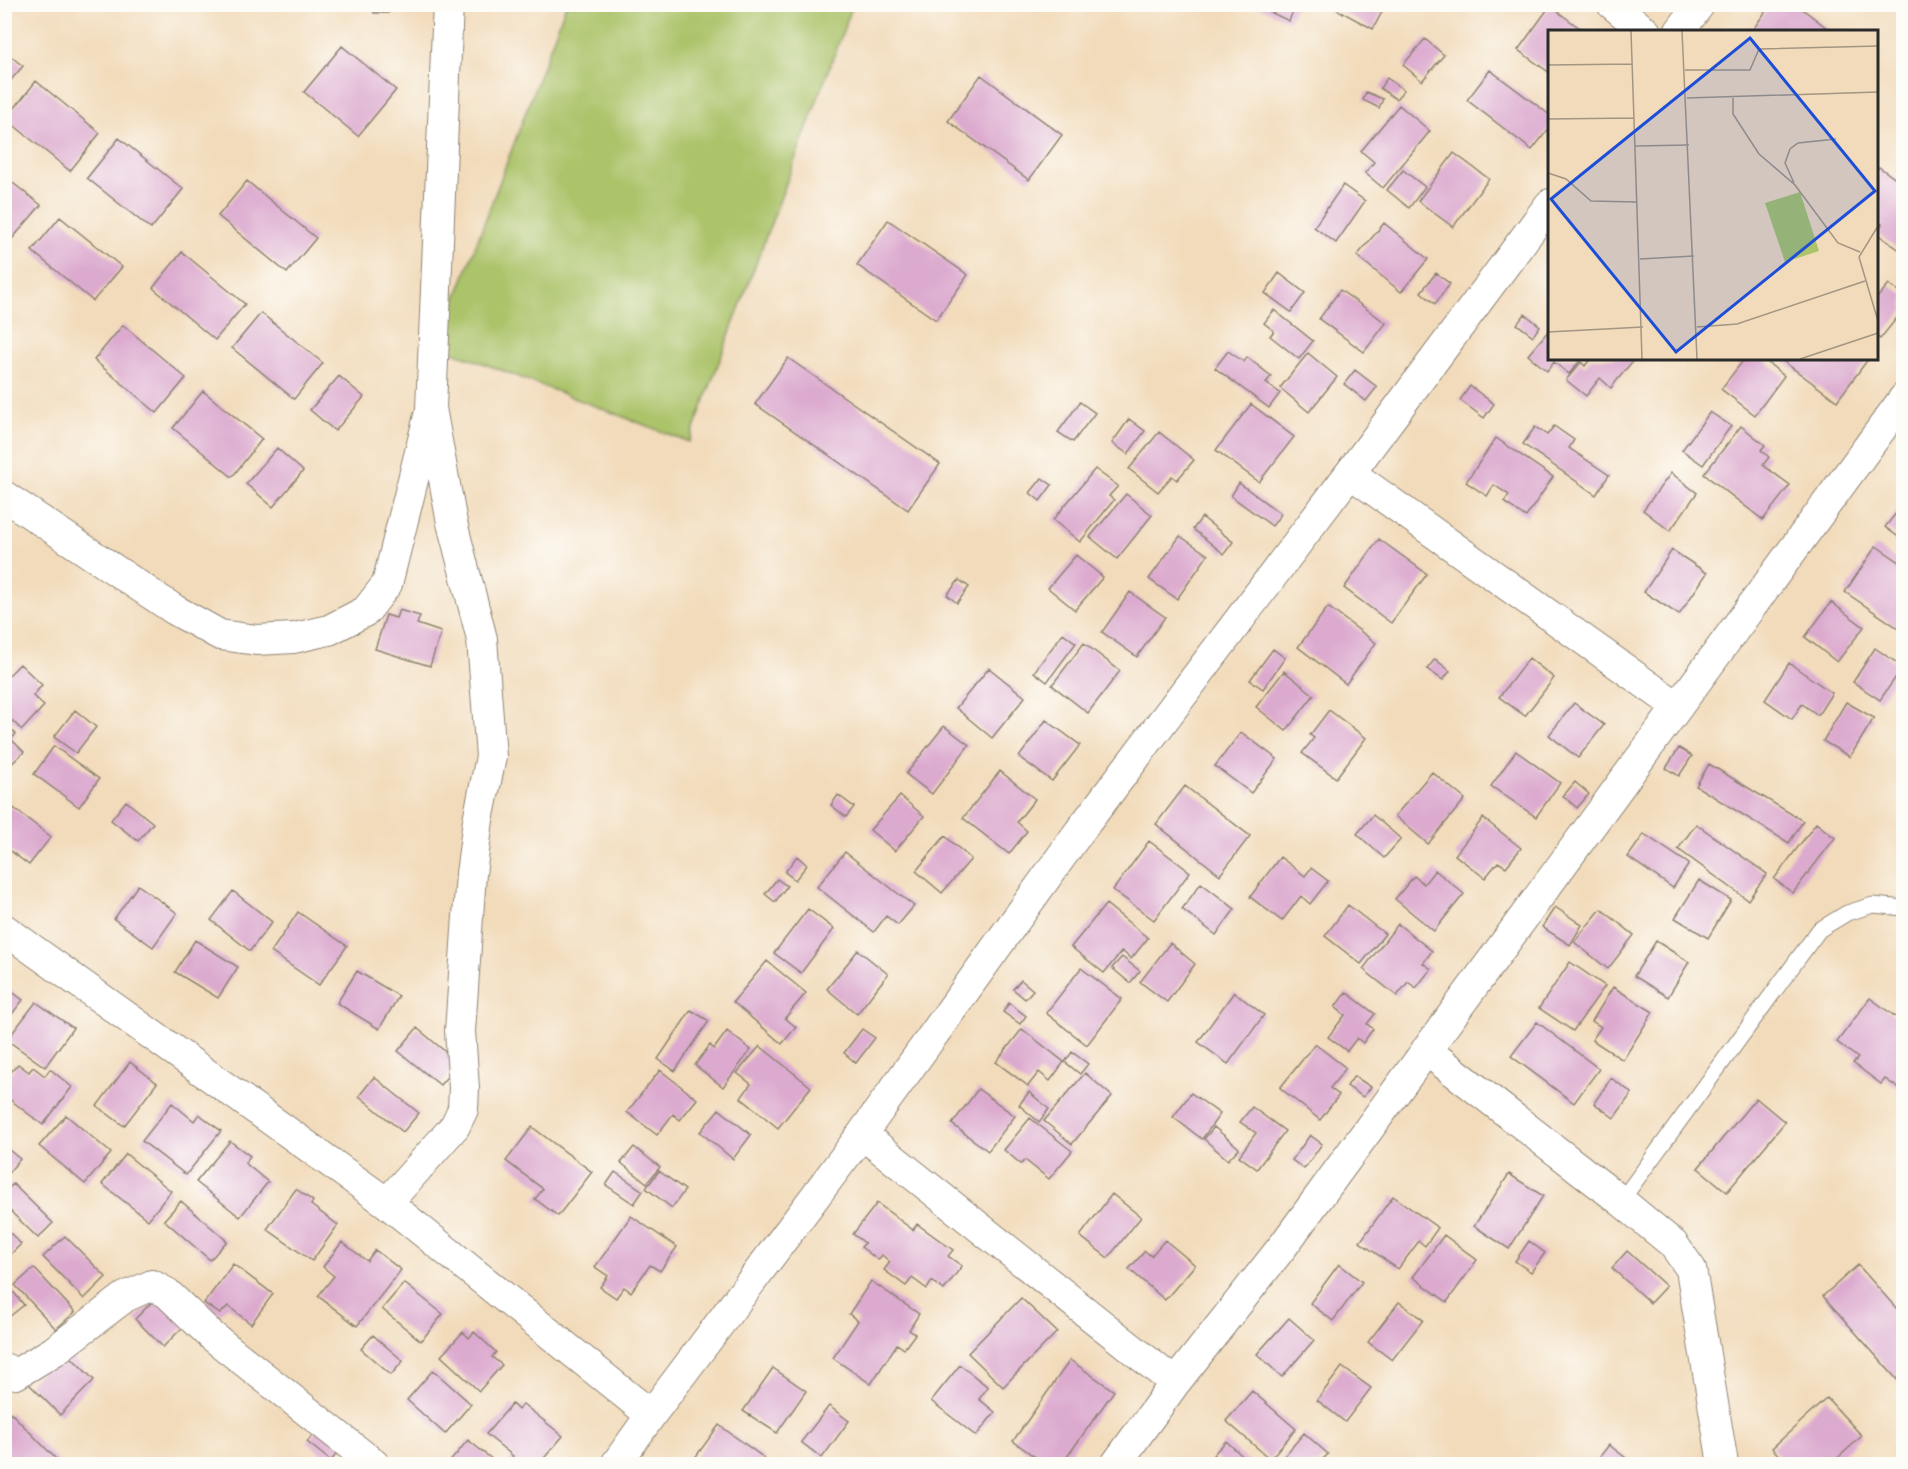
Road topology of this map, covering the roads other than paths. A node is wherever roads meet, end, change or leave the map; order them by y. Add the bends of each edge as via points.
1 (448, 4) edge
2 (1612, 4) edge
3 (1700, 4) edge
4 (1644, 30) edge
5 (1680, 30) edge
6 (1548, 207) edge
7 (1904, 398) edge
8 (431, 408) junction
9 (1350, 473) junction
10 (4, 496) edge
11 (1678, 707) junction
12 (1904, 908) edge
13 (4, 929) edge
14 (1426, 1050) junction
15 (862, 1134) junction
16 (1621, 1201) junction
17 (387, 1203) junction
18 (4, 1368) edge
19 (1175, 1383) junction
20 (651, 1414) junction
21 (374, 1464) edge
22 (616, 1464) edge
23 (1116, 1464) edge
24 (1723, 1464) edge

1 - 8 street
2 - 4 street
3 - 5 street
6 - 9 street
7 - 11 street
8 - 10 street via 387,584 366,611 329,630 294,638 257,640 220,635 174,610
8 - 17 street via 452,523 483,639 491,757 469,896 460,1030 463,1109 455,1126
9 - 11 street
9 - 15 street via 1079,832
11 - 14 street
12 - 16 lane via 1873,905 1847,913 1819,930
13 - 17 street
14 - 16 street
14 - 19 street via 1283,1246
15 - 19 street
15 - 20 street
16 - 24 street via 1673,1245 1691,1269
17 - 20 street
18 - 21 street via 16,1374 54,1351 125,1297 152,1285 167,1293 213,1336
19 - 23 street
20 - 22 street

